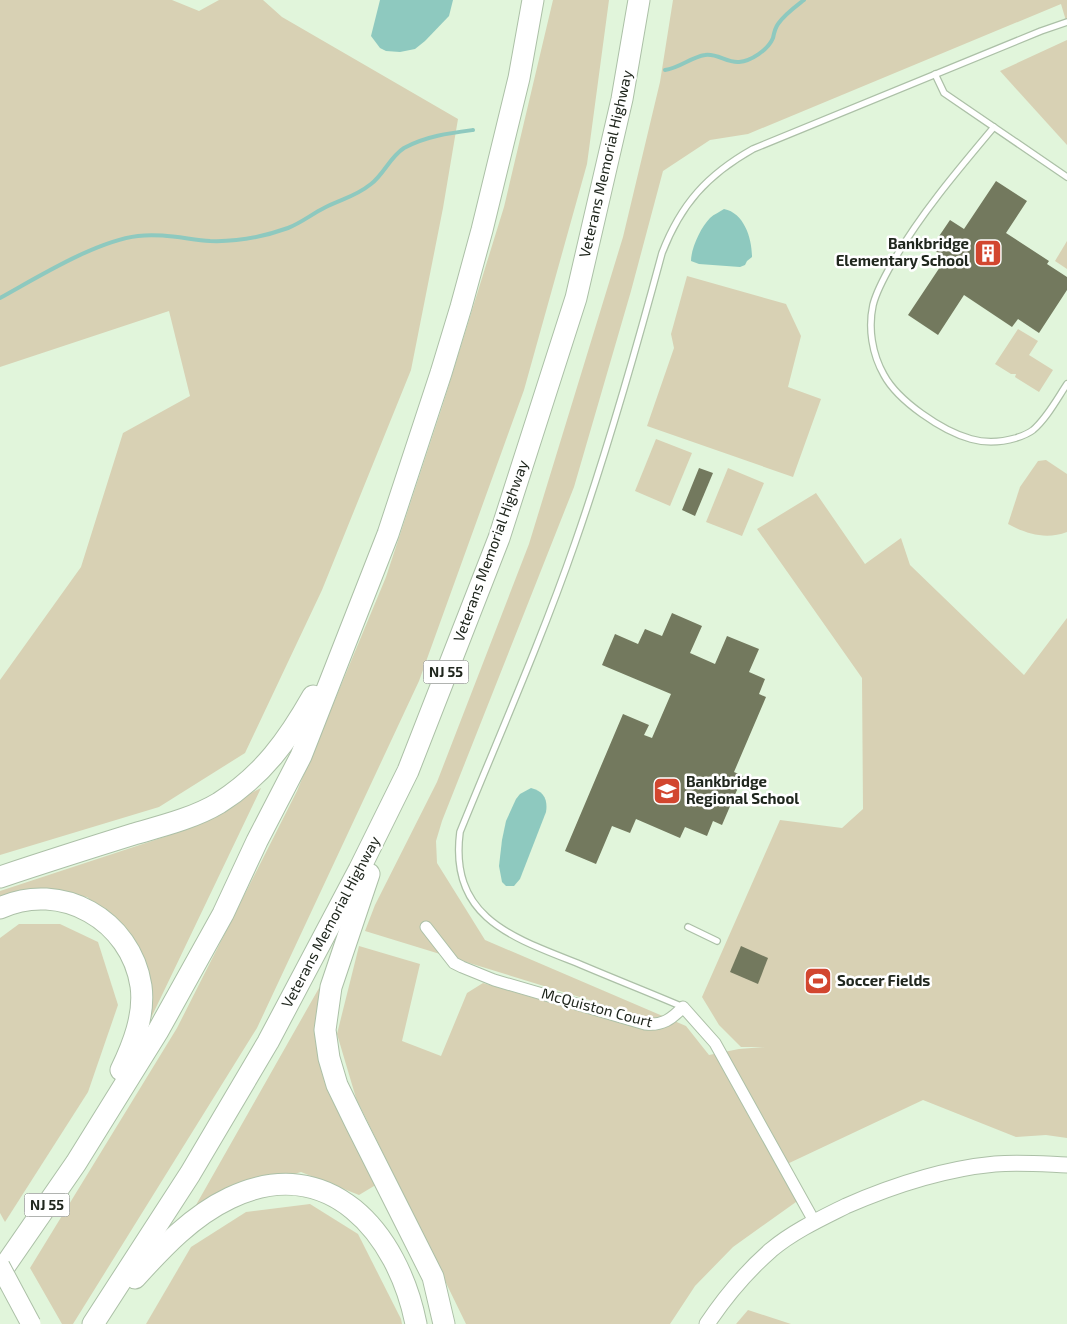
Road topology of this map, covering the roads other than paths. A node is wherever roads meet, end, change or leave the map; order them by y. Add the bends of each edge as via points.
1 (533, 0) edge
2 (639, 0) edge
3 (1067, 22) edge
4 (935, 74) junction
5 (994, 127) junction
6 (1067, 177) edge
7 (1067, 384) edge
8 (334, 671) junction
9 (377, 835) junction
10 (0, 877) edge
11 (0, 908) edge
12 (426, 927) dead end
13 (688, 927) dead end
14 (717, 941) dead end
15 (683, 1007) junction
16 (93, 1136) junction
17 (1067, 1165) edge
18 (814, 1221) junction
19 (0, 1266) edge
20 (0, 1272) edge
21 (116, 1290) junction
22 (31, 1324) edge
23 (93, 1324) edge
24 (416, 1324) edge
25 (444, 1324) edge
26 (706, 1324) edge

1 - 8 highway, NJ 55 via 519,78 462,307 388,534
2 - 9 highway, Veterans Memorial Highway / NJ 55 via 622,100 576,298 499,538 408,771
3 - 4 lane
4 - 5 lane via 944,93
4 - 15 lane via 753,149 709,179 678,217 662,253 619,406 575,543 460,832 458,849 466,891 488,919 527,943
5 - 6 lane
5 - 7 lane via 932,202 887,272 872,315 875,356 896,392 910,404 950,430 986,442 1012,439 1033,430
8 - 10 highway via 321,682 275,755 252,778 218,803 168,824
8 - 16 highway, NJ 55 via 300,756 223,914 158,1031
9 - 21 highway, Veterans Memorial Highway / NJ 55 via 268,1042
9 - 25 highway via 378,852 331,987 326,1015 326,1044 337,1085 433,1277
11 - 16 highway via 15,902 43,900 85,909 119,935 134,961 141,987 140,1016 128,1056
12 - 15 street, McQuiston Court via 454,963 494,980 645,1024 665,1022
13 - 14 lane
15 - 18 street via 716,1042
16 - 20 highway, NJ 55
17 - 18 street via 996,1164 941,1172 876,1193
18 - 26 street via 756,1264
19 - 22 main road, bridge
21 - 23 highway, Veterans Memorial Highway / NJ 55
21 - 24 highway via 131,1282 181,1231 228,1199 269,1186 298,1184 338,1199 371,1226 398,1268

